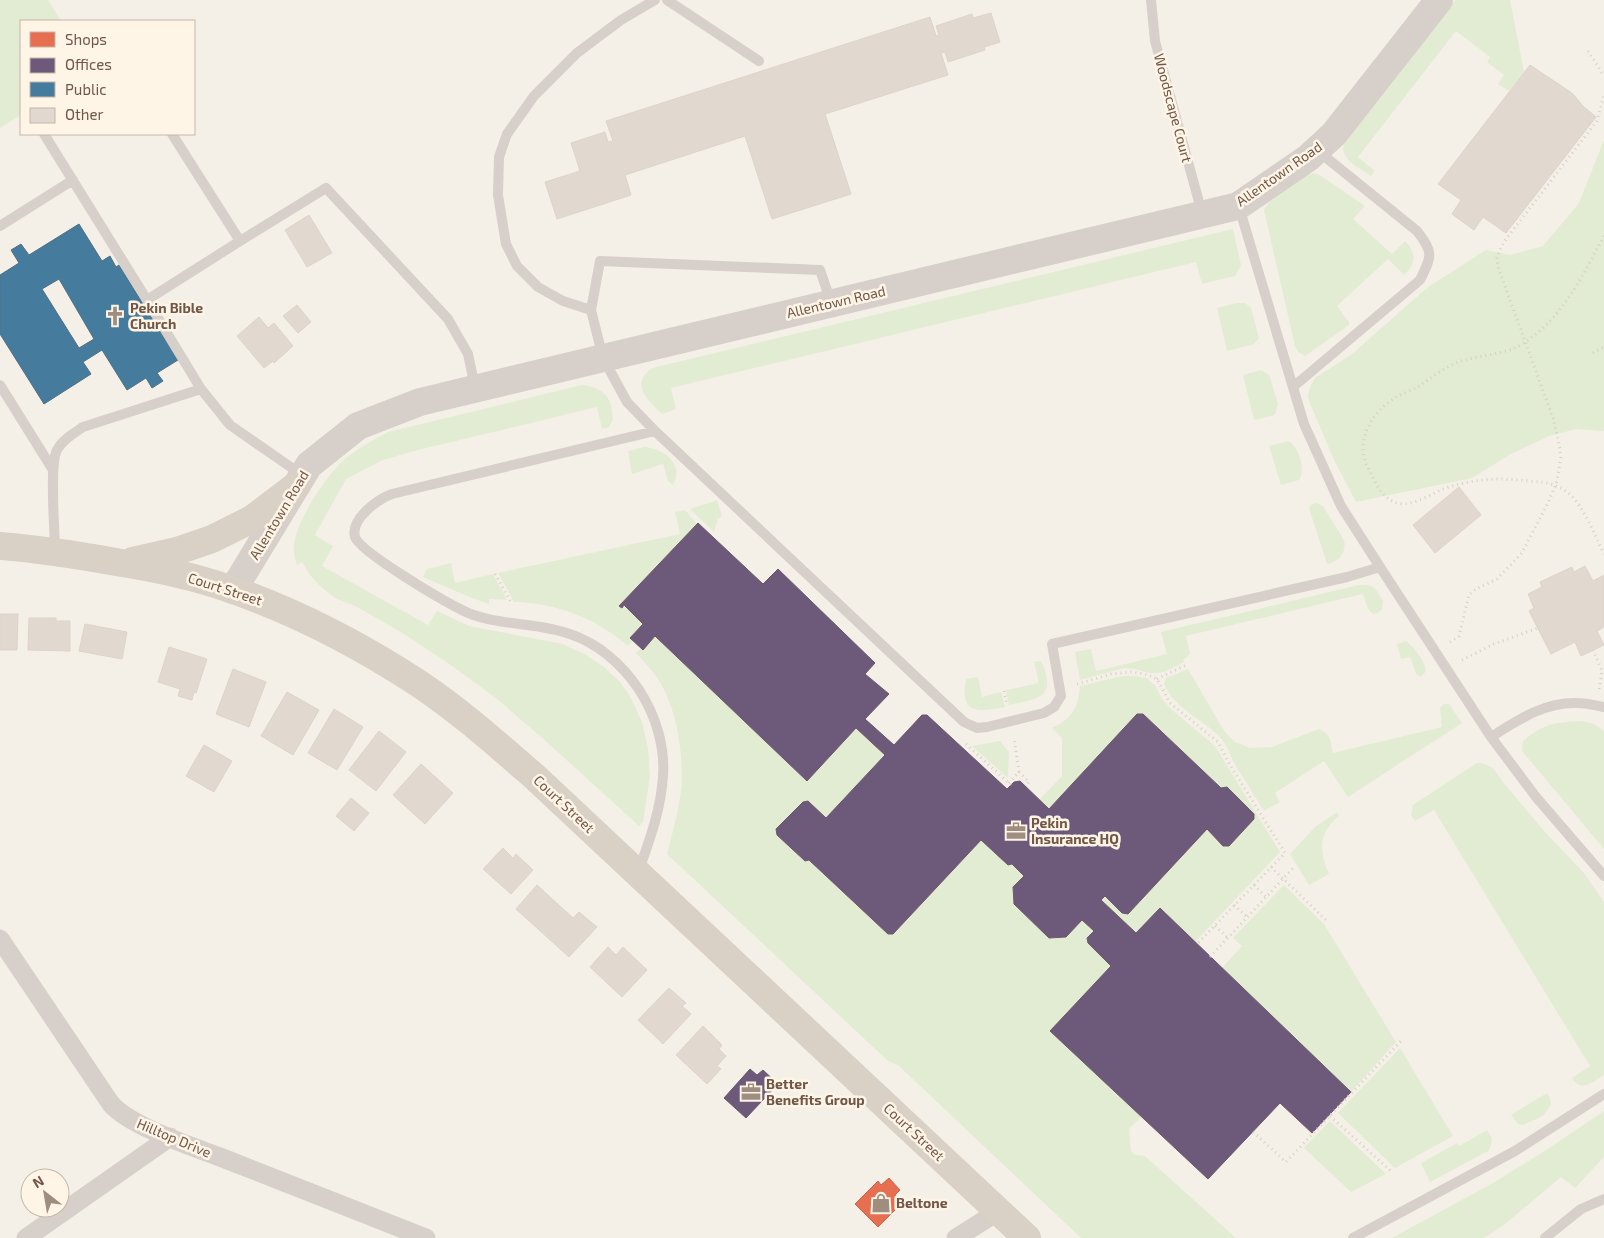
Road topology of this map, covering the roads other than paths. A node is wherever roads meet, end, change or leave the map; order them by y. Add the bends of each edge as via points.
1 (655, 0) edge
2 (667, 0) edge
3 (1151, 0) edge
4 (1439, 0) edge
5 (759, 61) dead end
6 (45, 135) edge
7 (173, 135) edge
8 (1316, 150) junction
9 (73, 180) junction
10 (1238, 206) junction
11 (1202, 214) junction
12 (0, 226) edge
13 (240, 241) junction
14 (147, 300) junction
15 (831, 303) junction
16 (591, 310) junction
17 (603, 358) junction
18 (0, 385) edge
19 (1293, 387) junction
20 (476, 388) junction
21 (201, 389) junction
22 (655, 431) junction
23 (53, 470) junction
24 (300, 480) junction
25 (0, 546) edge
26 (55, 552) junction
27 (122, 563) junction
28 (1380, 568) junction
29 (233, 590) junction
30 (1604, 707) edge
31 (1491, 737) junction
32 (638, 874) junction
33 (1604, 876) edge
34 (0, 939) edge
35 (1604, 1094) edge
36 (170, 1137) junction
37 (1604, 1199) edge
38 (999, 1211) junction
39 (26, 1238) edge
40 (426, 1238) edge
41 (956, 1238) edge
42 (1027, 1238) edge
43 (1353, 1238) edge
44 (1545, 1238) edge

1 - 16 lane via 621,20 577,53 546,83 507,134 499,157 498,196 506,244 518,266 538,287 563,301
2 - 5 lane
3 - 11 lane, Woodscape Court via 1155,41
4 - 8 street, Allentown Road via 1334,134
6 - 9 lane
7 - 13 lane
8 - 10 street, Allentown Road
8 - 19 lane via 1418,230 1428,245 1430,260 1420,280
9 - 12 lane
9 - 14 lane
10 - 11 street, Allentown Road
10 - 19 lane
11 - 15 street, Allentown Road
13 - 14 lane
13 - 20 lane via 326,188 448,319 468,354
14 - 21 lane
15 - 16 lane via 820,270 600,262
15 - 17 street, Allentown Road
16 - 17 lane
17 - 20 street, Allentown Road
17 - 22 lane via 627,402
18 - 23 lane
19 - 28 lane via 1304,424 1341,506
20 - 24 street, Allentown Road via 420,402 358,426 309,465
21 - 23 lane via 83,427 56,451
21 - 24 lane via 230,425
22 - 28 lane via 964,722 977,728 1044,713 1054,707 1061,696 1052,644
22 - 32 lane via 392,494 362,514 355,529 359,544 459,609 485,618 542,626 591,642 630,676 644,696 654,720 664,774 655,824
23 - 26 lane
24 - 27 main road via 252,518 212,539 177,551
24 - 29 street, Allentown Road
25 - 26 main road, Court Street
26 - 27 main road, Court Street
27 - 29 main road, Court Street
28 - 31 lane
29 - 32 main road, Court Street via 318,626 420,684 536,778
30 - 31 lane via 1555,704 1524,717
31 - 33 lane via 1536,797
32 - 38 main road, Court Street
34 - 36 street, Hilltop Drive via 117,1112
35 - 43 lane via 1515,1151
36 - 39 street
36 - 40 street, Hilltop Drive
37 - 44 lane via 1581,1210
38 - 41 street
38 - 42 main road, Court Street

